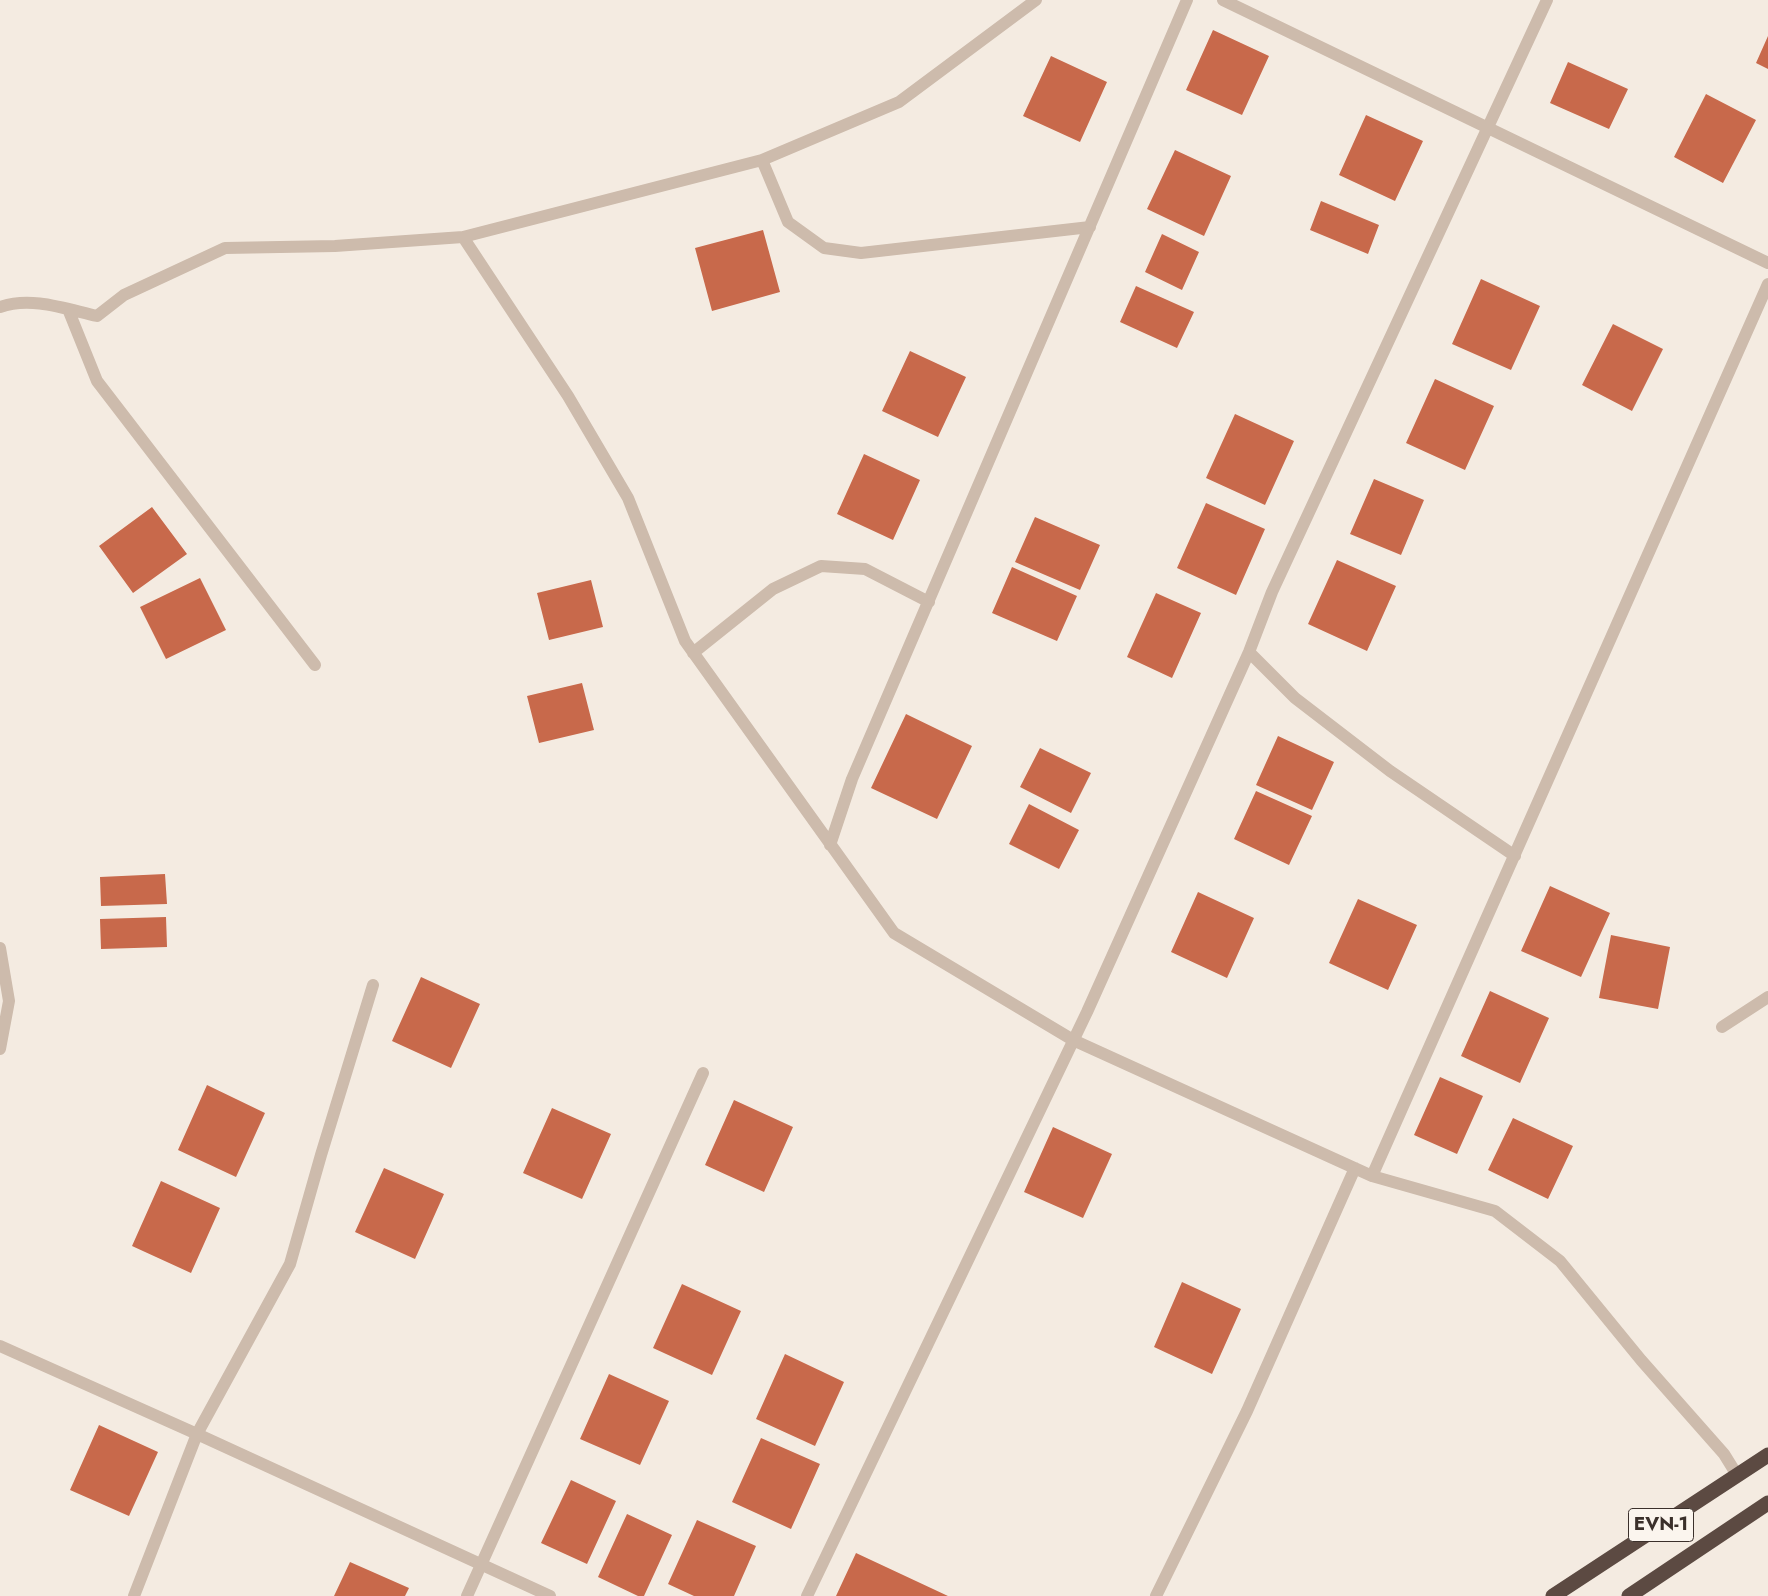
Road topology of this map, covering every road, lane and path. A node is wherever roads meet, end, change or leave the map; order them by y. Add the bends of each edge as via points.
1 (1036, 0) edge
2 (1187, 0) edge
3 (1223, 0) edge
4 (1547, 0) edge
5 (1488, 127) junction
6 (762, 160) junction
7 (1090, 227) junction
8 (462, 237) junction
9 (1768, 263) edge
10 (1768, 284) edge
11 (0, 307) edge
12 (68, 309) junction
13 (929, 602) junction
14 (1250, 652) junction
15 (694, 653) junction
16 (315, 665) dead end
17 (830, 845) junction
18 (1515, 856) junction
19 (0, 948) edge
20 (373, 985) dead end
21 (1768, 997) edge
22 (1722, 1027) dead end
23 (1073, 1040) junction
24 (0, 1049) edge
25 (704, 1073) dead end
26 (1355, 1168) junction
27 (1372, 1176) junction
28 (0, 1346) edge
29 (197, 1434) junction
30 (1768, 1455) edge
31 (1737, 1475) junction
32 (1768, 1503) edge
33 (481, 1564) junction
34 (134, 1596) edge
35 (467, 1596) edge
36 (550, 1596) edge
37 (807, 1596) edge
38 (1156, 1596) edge
39 (1553, 1596) edge
40 (1629, 1596) edge

1 - 6 street via 899,102
2 - 7 street
3 - 5 street
4 - 5 street
5 - 9 street
5 - 14 street via 1272,592
6 - 7 street via 788,222 824,248 861,253
6 - 8 street
7 - 13 street
8 - 12 street via 335,246 226,248 124,295 97,316
8 - 15 street via 568,396 628,498 685,641
10 - 18 street
11 - 12 street via 39,303
12 - 16 street via 97,381
13 - 15 street via 865,569 821,566 773,589
13 - 17 street via 852,779
14 - 18 street via 1295,698 1382,766
14 - 23 street
15 - 17 street
17 - 23 street via 894,933
18 - 27 street
19 - 24 street via 9,1001
20 - 29 street via 290,1264
21 - 22 street
23 - 26 street
23 - 37 street
25 - 33 street
26 - 27 street
26 - 38 street via 1246,1412
27 - 31 street via 1495,1211 1560,1261 1724,1454
28 - 29 street
29 - 33 street
29 - 34 street
30 - 31 highway, EVN-1
31 - 39 highway, EVN-1
32 - 40 highway, EVN-1
33 - 35 street
33 - 36 street

